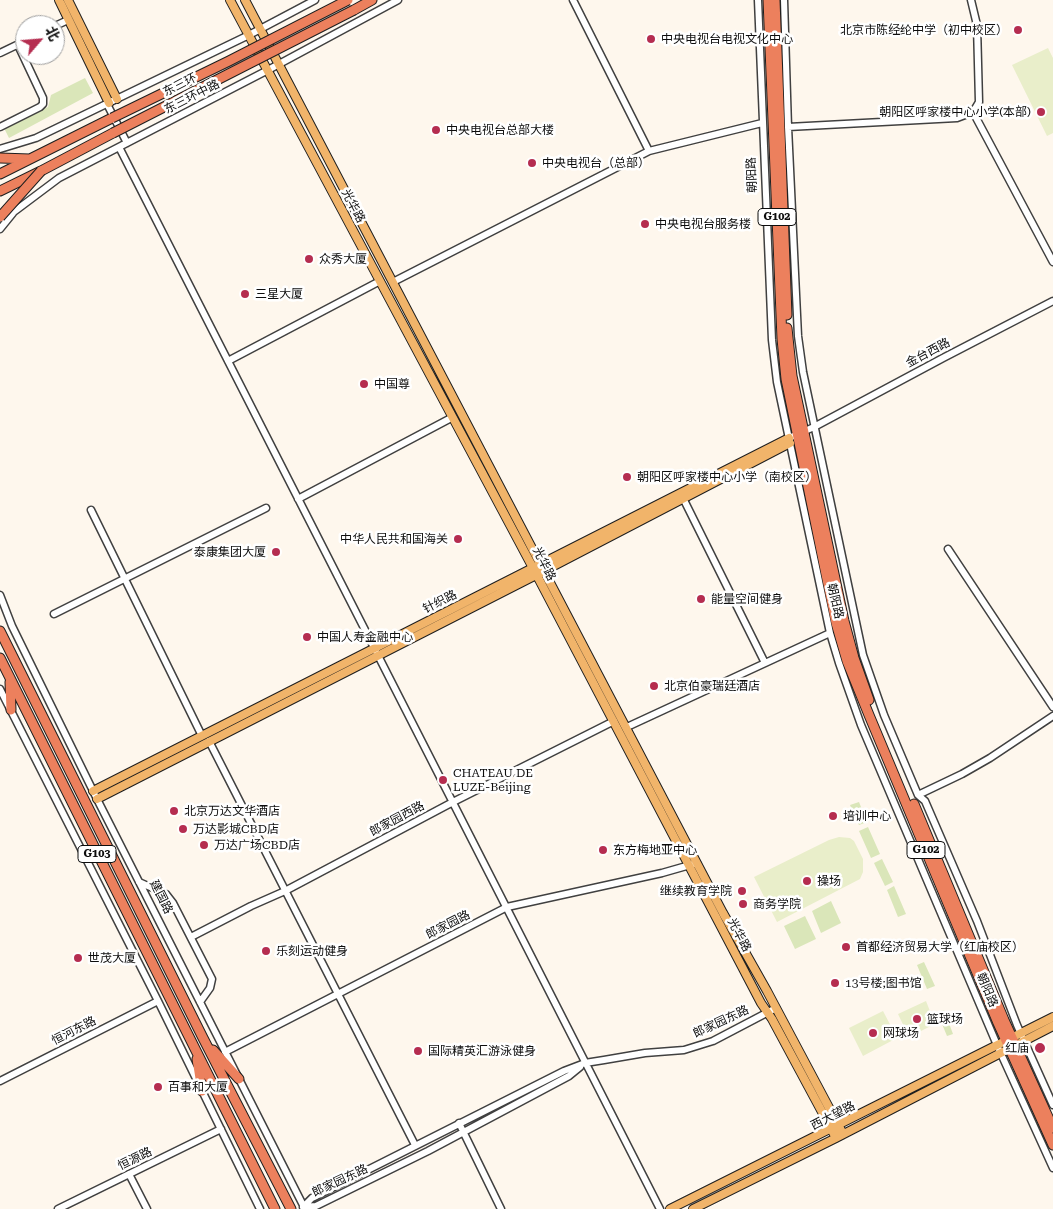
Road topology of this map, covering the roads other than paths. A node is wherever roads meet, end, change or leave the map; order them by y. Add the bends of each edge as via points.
1 (59, 0) edge
2 (68, 0) edge
3 (230, 0) edge
4 (245, 0) edge
5 (315, 0) edge
6 (348, 0) edge
7 (372, 0) edge
8 (398, 0) edge
9 (573, 0) edge
10 (758, 0) edge
11 (768, 0) edge
12 (775, 0) edge
13 (784, 0) edge
14 (971, 0) edge
15 (68, 20) junction
16 (65, 21) edge
17 (260, 29) junction
18 (249, 35) junction
19 (15, 46) edge
20 (0, 53) edge
21 (279, 64) junction
22 (27, 65) edge
23 (268, 70) junction
24 (111, 102) junction
25 (973, 112) junction
26 (762, 123) junction
27 (0, 127) edge
28 (788, 128) junction
29 (126, 143) junction
30 (119, 147) junction
31 (0, 148) edge
32 (649, 150) junction
33 (0, 158) edge
34 (30, 159) junction
35 (41, 171) junction
36 (0, 174) edge
37 (0, 191) edge
38 (15, 210) junction
39 (0, 218) edge
40 (0, 228) edge
41 (1053, 262) edge
42 (380, 281) junction
43 (393, 282) junction
44 (1053, 302) edge
45 (228, 361) junction
46 (453, 417) junction
47 (814, 427) junction
48 (800, 434) junction
49 (789, 441) junction
50 (682, 496) junction
51 (298, 499) junction
52 (266, 508) dead end
53 (91, 510) dead end
54 (948, 549) dead end
55 (539, 569) junction
56 (124, 578) junction
57 (0, 595) edge
58 (54, 614) dead end
59 (0, 631) edge
60 (830, 633) junction
61 (376, 652) junction
62 (0, 658) edge
63 (851, 660) junction
64 (765, 663) junction
65 (10, 679) junction
66 (0, 689) edge
67 (1053, 706) edge
68 (11, 710) junction
69 (1053, 716) edge
70 (614, 721) junction
71 (627, 727) junction
72 (202, 736) junction
73 (209, 741) junction
74 (95, 795) junction
75 (918, 795) junction
76 (453, 802) junction
77 (694, 865) junction
78 (139, 882) junction
79 (285, 891) junction
80 (508, 907) junction
81 (191, 937) junction
82 (338, 994) junction
83 (158, 1001) junction
84 (200, 1002) junction
85 (776, 1008) junction
86 (768, 1012) junction
87 (1053, 1017) edge
88 (1053, 1026) edge
89 (203, 1038) junction
90 (1010, 1043) junction
91 (195, 1049) junction
92 (225, 1052) junction
93 (585, 1063) junction
94 (239, 1079) junction
95 (0, 1081) edge
96 (202, 1091) junction
97 (1053, 1105) edge
98 (459, 1123) junction
99 (835, 1127) junction
100 (1053, 1128) edge
101 (221, 1129) junction
102 (463, 1132) junction
103 (839, 1136) junction
104 (415, 1145) junction
105 (1053, 1145) edge
106 (1053, 1168) edge
107 (129, 1174) junction
108 (304, 1208) edge
109 (58, 1209) edge
110 (147, 1209) edge
111 (260, 1209) edge
112 (276, 1209) edge
113 (291, 1209) edge
114 (501, 1209) edge
115 (660, 1209) edge
116 (670, 1209) edge
117 (693, 1209) edge

1 - 15 main road
2 - 24 main road
3 - 18 main road, 光华路
4 - 17 main road, 光华路
5 - 17 street
6 - 34 highway, 东三环, bridge
7 - 35 highway, 东三环, bridge
8 - 21 street, 东三环中路
9 - 32 street
10 - 26 street, 朝阳路
11 - 48 highway, 朝阳路 / G102 via 782,339 786,378
12 - 48 highway, 朝阳路 / G102 via 788,338
13 - 28 street, 朝阳路
14 - 25 street via 977,25 979,102
15 - 16 street
15 - 24 main road
17 - 18 street
17 - 21 main road, 光华路
18 - 23 main road, 光华路
18 - 24 street
19 - 20 street
21 - 23 street, 东三环中路
21 - 43 main road, 光华路
22 - 27 street via 43,104
23 - 29 street, 东三环中路
23 - 42 main road, 光华路
24 - 29 street
24 - 31 street via 36,138
25 - 28 street via 957,118
25 - 41 street
26 - 32 street
26 - 49 street, 朝阳路 via 772,340
28 - 47 street, 朝阳路 via 798,336
29 - 30 street, 东三环中路
30 - 38 street, 东三环中路 via 59,178
30 - 45 street
32 - 43 street
33 - 34 highway
34 - 36 highway, 东三环
35 - 37 highway, 东三环
35 - 39 highway, bridge
38 - 39 street, 东三环中路
38 - 40 street
42 - 45 street
42 - 46 main road, 光华路
43 - 55 main road, 光华路
44 - 47 street, 金台西路
45 - 51 street
46 - 51 street
46 - 55 main road, 光华路
47 - 48 street, 金台西路
47 - 63 street, 朝阳路
48 - 49 street, 针织路
48 - 63 highway, 朝阳路 / G102 via 836,624
49 - 50 main road, 针织路
49 - 60 street, 朝阳路
50 - 55 main road, 针织路
50 - 64 street
51 - 61 street
52 - 56 street
53 - 56 street
54 - 67 street
55 - 61 main road, 针织路
55 - 70 main road, 光华路
55 - 71 main road, 光华路
56 - 58 street
56 - 72 street
57 - 74 street, 建国路
59 - 89 highway, 建国路 / G103
60 - 63 street, 朝阳路
60 - 64 street
61 - 72 main road, 针织路
61 - 73 main road, 针织路
61 - 76 street
62 - 65 highway, G103
63 - 75 street, 朝阳路 via 884,715
63 - 90 highway, 朝阳路 / G102
64 - 71 street
65 - 68 highway
65 - 91 highway, G103
66 - 68 street
68 - 83 street
69 - 75 street via 983,762
70 - 76 street, 郎家园西路
70 - 77 main road, 光华路
71 - 77 main road, 光华路
72 - 74 main road, 针织路
73 - 74 main road, 针织路
73 - 79 street
74 - 78 street, 建国路
75 - 90 street, 朝阳路 via 925,801 977,921
76 - 79 street, 郎家园西路
76 - 80 street
77 - 80 street, 郎家园路
77 - 85 main road, 光华路
77 - 86 main road, 光华路
78 - 81 street via 166,894
78 - 84 street, 建国路
79 - 81 street, 郎家园西路
79 - 82 street
80 - 82 street, 郎家园路
80 - 93 street
81 - 84 street via 212,979
82 - 92 street, 郎家园路
82 - 104 street
83 - 95 street, 恒河东路
83 - 96 street
84 - 92 street, 建国路
85 - 86 street, 郎家园东路
85 - 99 main road, 光华路
86 - 93 street, 郎家园东路 via 713,1041 684,1050
86 - 99 main road, 光华路
87 - 90 main road
88 - 90 main road
89 - 94 highway
89 - 113 highway, 建国路 / G103
90 - 97 street, 朝阳路
90 - 99 main road, 西大望路
90 - 100 highway, 朝阳路 / G102
90 - 103 main road, 西大望路
90 - 105 highway, 朝阳路 / G102
90 - 106 street, 朝阳路
91 - 96 highway
91 - 112 highway, G103
92 - 94 street, 建国路
93 - 98 street, 郎家园东路
93 - 102 street, 郎家园东路 via 570,1076
93 - 115 street
94 - 108 street, 建国路
96 - 101 street
98 - 102 street
98 - 104 street, 郎家园东路
99 - 103 main road, 光华路
99 - 116 main road, 西大望路
101 - 107 street, 恒源路
101 - 111 street
102 - 108 street, 郎家园东路 via 316,1206
102 - 114 street
103 - 117 main road, 西大望路
104 - 108 street, 郎家园东路 via 312,1198
107 - 109 street, 恒源路
107 - 110 street

